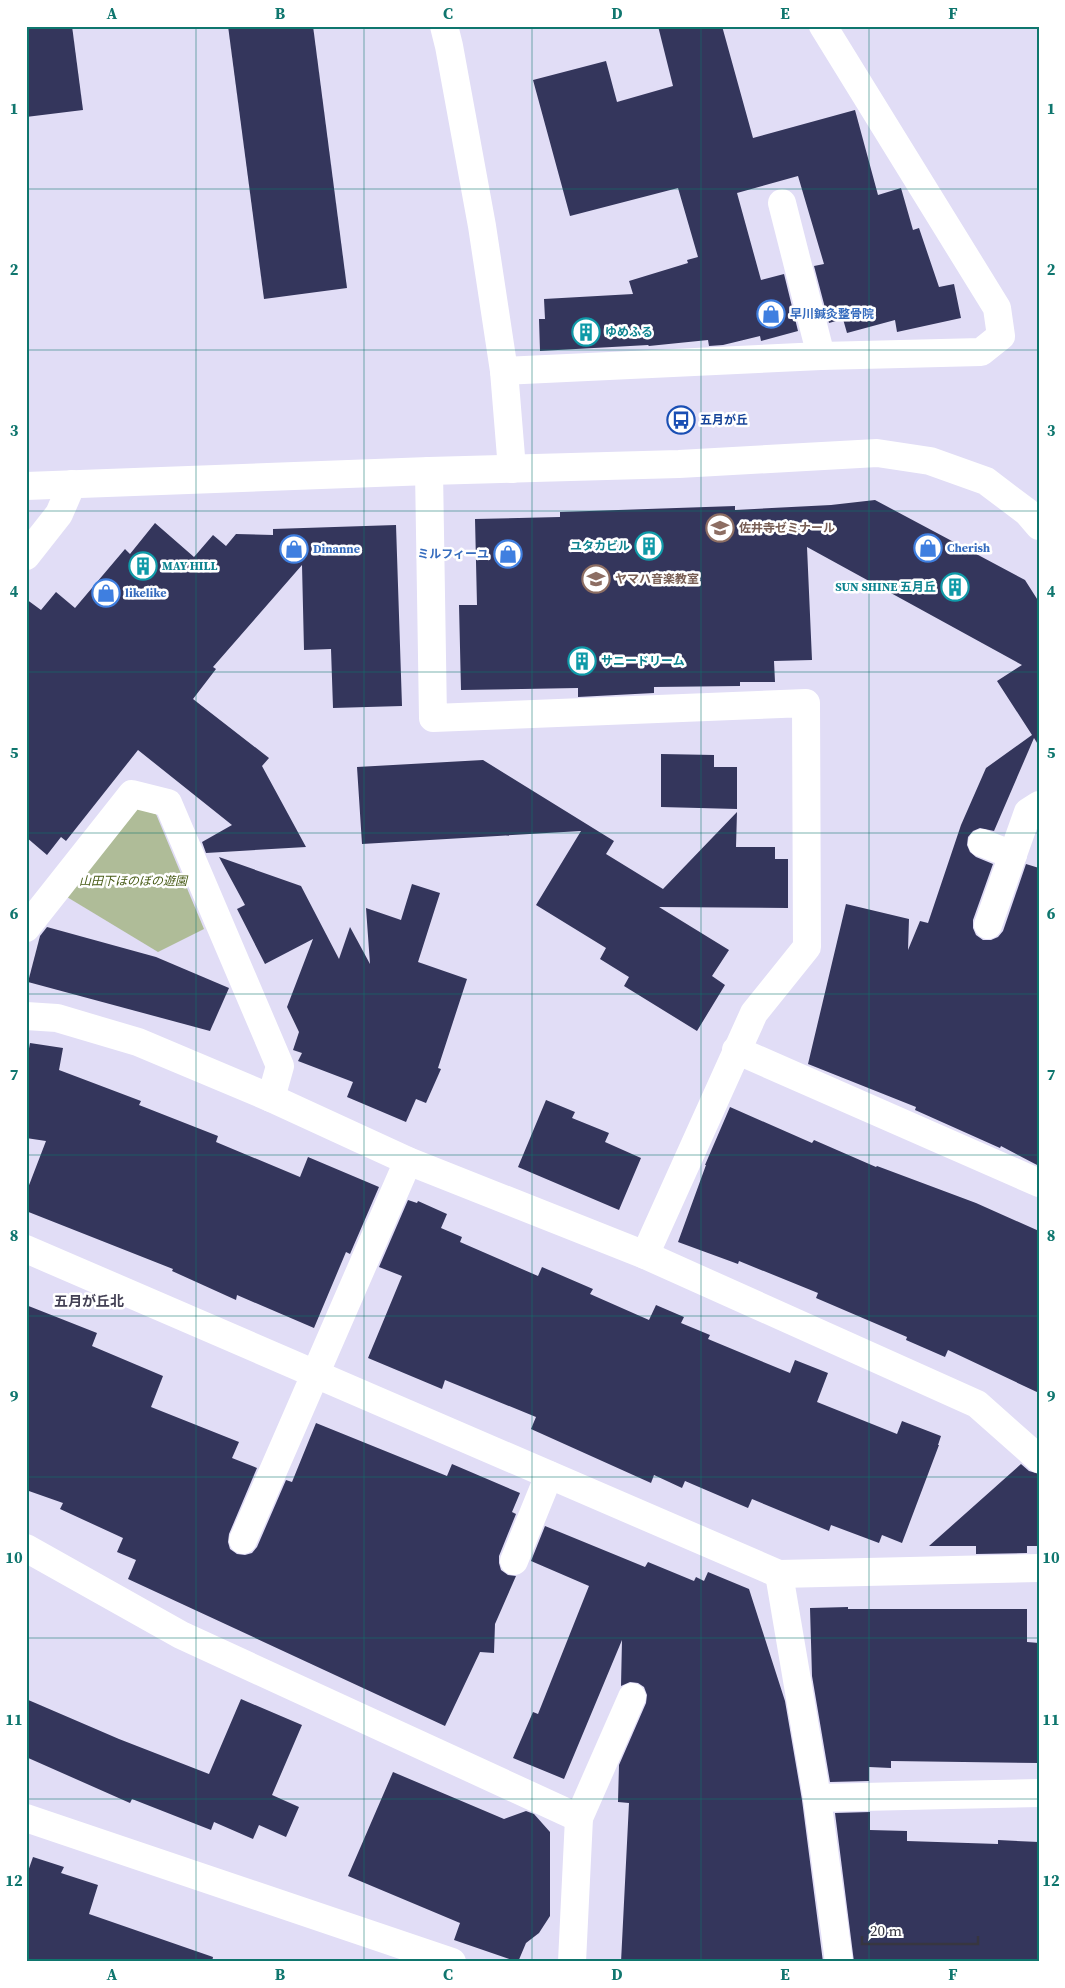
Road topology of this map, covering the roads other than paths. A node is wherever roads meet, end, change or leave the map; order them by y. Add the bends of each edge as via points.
1 (444, 26) edge
2 (823, 26) edge
3 (782, 203) dead end
4 (821, 356) junction
5 (504, 371) junction
6 (512, 469) junction
7 (429, 471) junction
8 (72, 484) junction
9 (26, 486) edge
10 (1039, 526) edge
11 (26, 556) edge
12 (1039, 805) edge
13 (982, 843) dead end
14 (1012, 856) junction
15 (988, 925) dead end
16 (26, 928) edge
17 (26, 1016) edge
18 (736, 1050) junction
19 (271, 1098) junction
20 (408, 1161) junction
21 (1039, 1183) edge
22 (26, 1249) edge
23 (645, 1255) junction
24 (315, 1374) junction
25 (1039, 1459) edge
26 (549, 1475) junction
27 (243, 1540) dead end
28 (26, 1548) edge
29 (514, 1561) dead end
30 (1039, 1568) edge
31 (779, 1574) junction
32 (632, 1697) dead end
33 (1039, 1793) edge
34 (816, 1798) junction
35 (26, 1818) edge
36 (579, 1818) junction
37 (452, 1962) edge
38 (572, 1962) edge
39 (838, 1962) edge

1 - 5 street via 482,226
2 - 4 street via 997,308 1001,336 981,352
3 - 4 street
4 - 5 street
5 - 6 street
6 - 7 street
6 - 10 street via 877,454 930,461 986,481 1027,512
7 - 8 street
7 - 18 street via 433,718 806,703 807,947 754,1013
8 - 9 street
8 - 11 street via 59,514
12 - 14 street via 1028,812
13 - 14 street
14 - 15 street
16 - 19 street via 132,794 168,803 280,1066
17 - 19 street via 57,1018 138,1042
18 - 21 street
18 - 23 street
19 - 20 street
20 - 23 street
20 - 24 street
22 - 24 street
23 - 25 street via 977,1404
24 - 26 street
24 - 27 street
26 - 29 street
26 - 31 street
28 - 36 street via 181,1635
30 - 31 street
31 - 34 street
32 - 36 street
33 - 34 street
34 - 39 street
35 - 37 street
36 - 38 street

